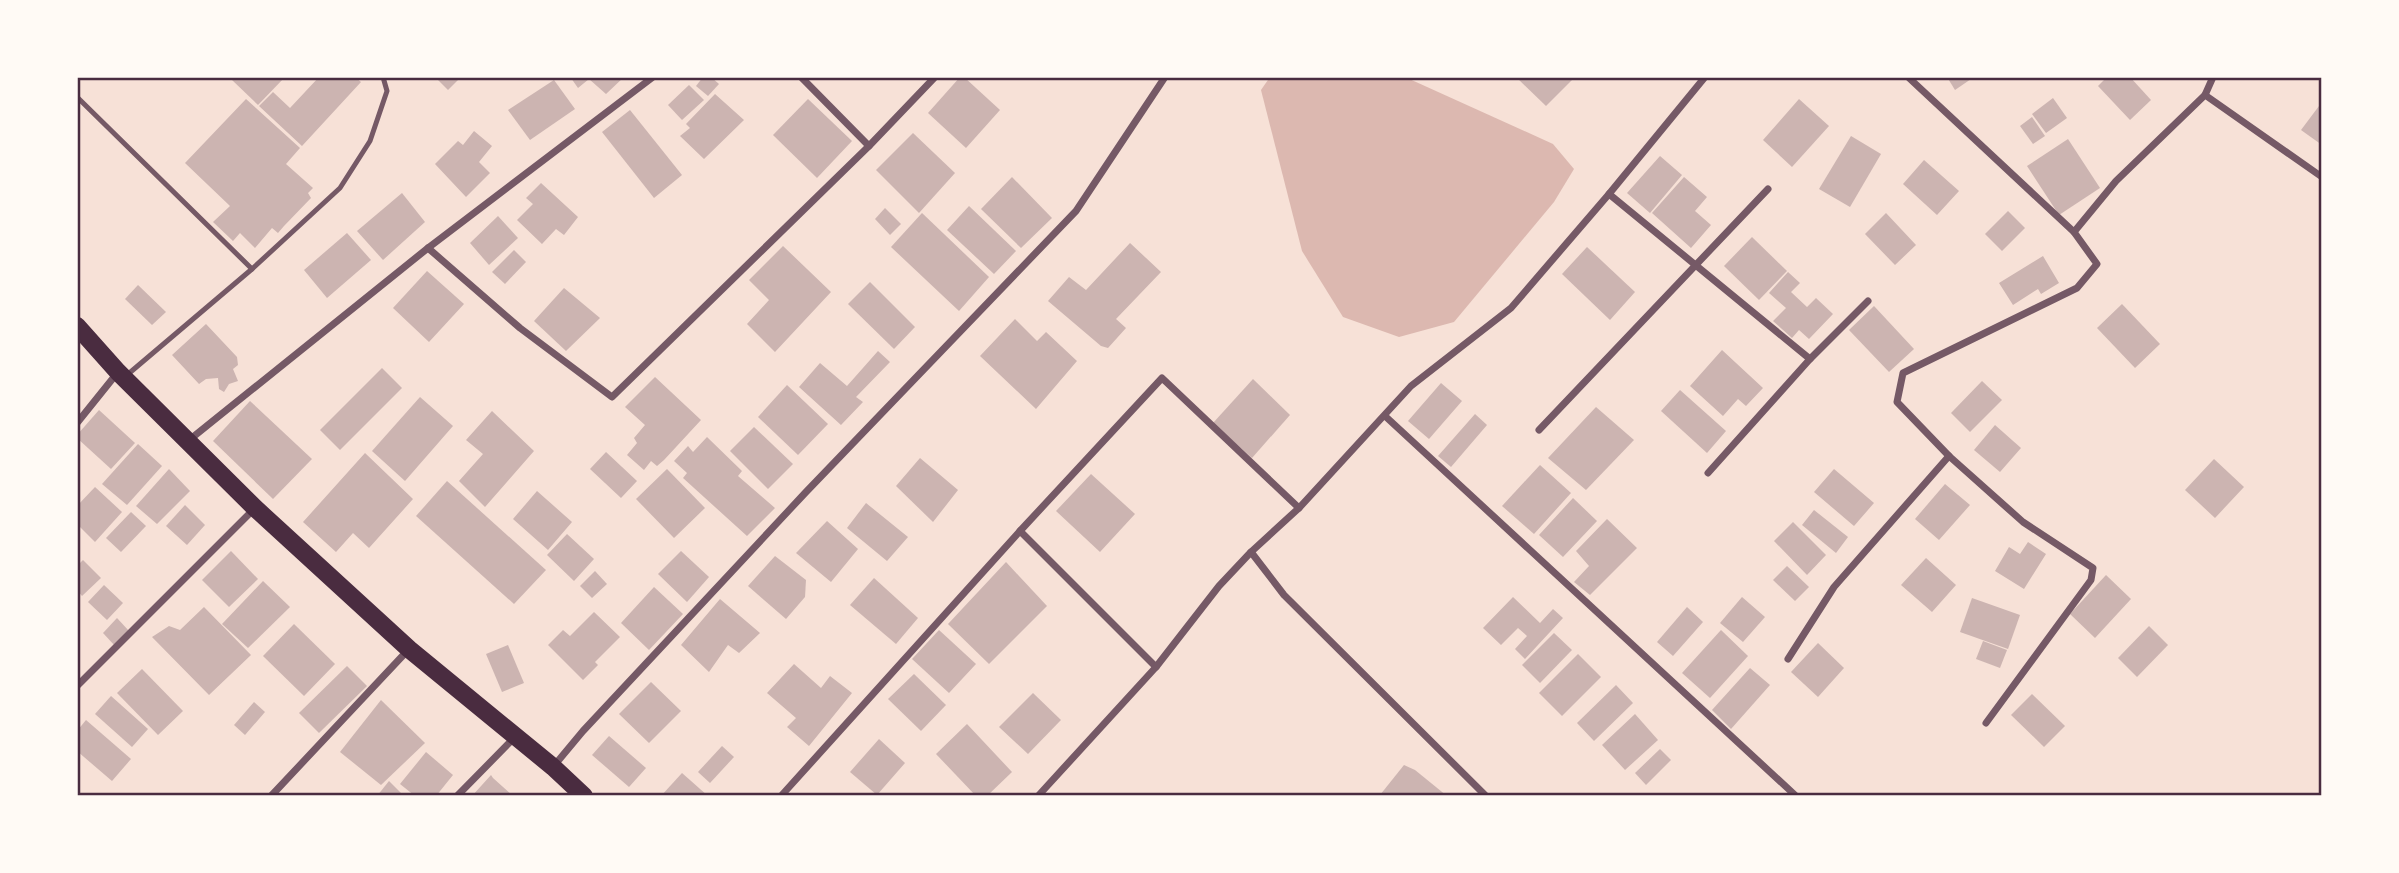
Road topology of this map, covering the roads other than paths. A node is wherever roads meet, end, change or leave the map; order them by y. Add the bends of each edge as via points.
1 (383, 77) edge
2 (653, 77) edge
3 (801, 77) edge
4 (935, 77) edge
5 (1164, 77) edge
6 (1705, 77) edge
7 (1908, 77) edge
8 (2213, 77) edge
9 (2205, 95) junction
10 (77, 97) edge
11 (869, 145) junction
12 (2322, 177) edge
13 (1768, 188) dead end
14 (1609, 194) junction
15 (2074, 232) junction
16 (428, 248) junction
17 (1698, 265) junction
18 (252, 269) junction
19 (1868, 301) dead end
20 (77, 326) edge
21 (1810, 359) junction
22 (121, 374) junction
23 (1385, 416) junction
24 (77, 423) edge
25 (1539, 430) dead end
26 (187, 442) junction
27 (1949, 456) junction
28 (1708, 473) dead end
29 (255, 508) junction
30 (1299, 508) junction
31 (1020, 531) junction
32 (1251, 552) junction
33 (409, 649) junction
34 (1788, 659) dead end
35 (1156, 667) junction
36 (77, 686) edge
37 (1986, 723) dead end
38 (515, 737) junction
39 (553, 767) junction
40 (271, 796) edge
41 (457, 796) edge
42 (584, 796) edge
43 (781, 796) edge
44 (1038, 796) edge
45 (1486, 796) edge
46 (1796, 796) edge

1 - 18 lane via 387,91 370,141 340,188
2 - 16 street
3 - 11 street
4 - 11 street
5 - 39 street via 1076,211 806,492
6 - 14 street
7 - 15 street
8 - 9 street
9 - 12 street
9 - 15 street via 2116,181
10 - 18 lane
11 - 16 street via 612,397 520,328
13 - 17 street
14 - 17 street
14 - 23 street via 1511,308 1411,386
15 - 27 street via 2097,264 2077,288 1903,373 1897,402
16 - 26 street
17 - 21 street
17 - 25 street
18 - 22 lane
19 - 21 street
20 - 22 main road
21 - 28 street
22 - 24 street
22 - 26 main road
23 - 30 street
23 - 46 street
26 - 29 main road
27 - 34 street via 1834,587
27 - 37 street via 2023,523 2093,568 2091,580
29 - 33 main road
29 - 36 street
30 - 31 street via 1162,378
30 - 32 street
31 - 35 street
31 - 43 street
32 - 35 street
32 - 45 street via 1284,595
33 - 38 main road
33 - 40 street
35 - 44 street
38 - 39 main road
38 - 41 street
39 - 42 main road

